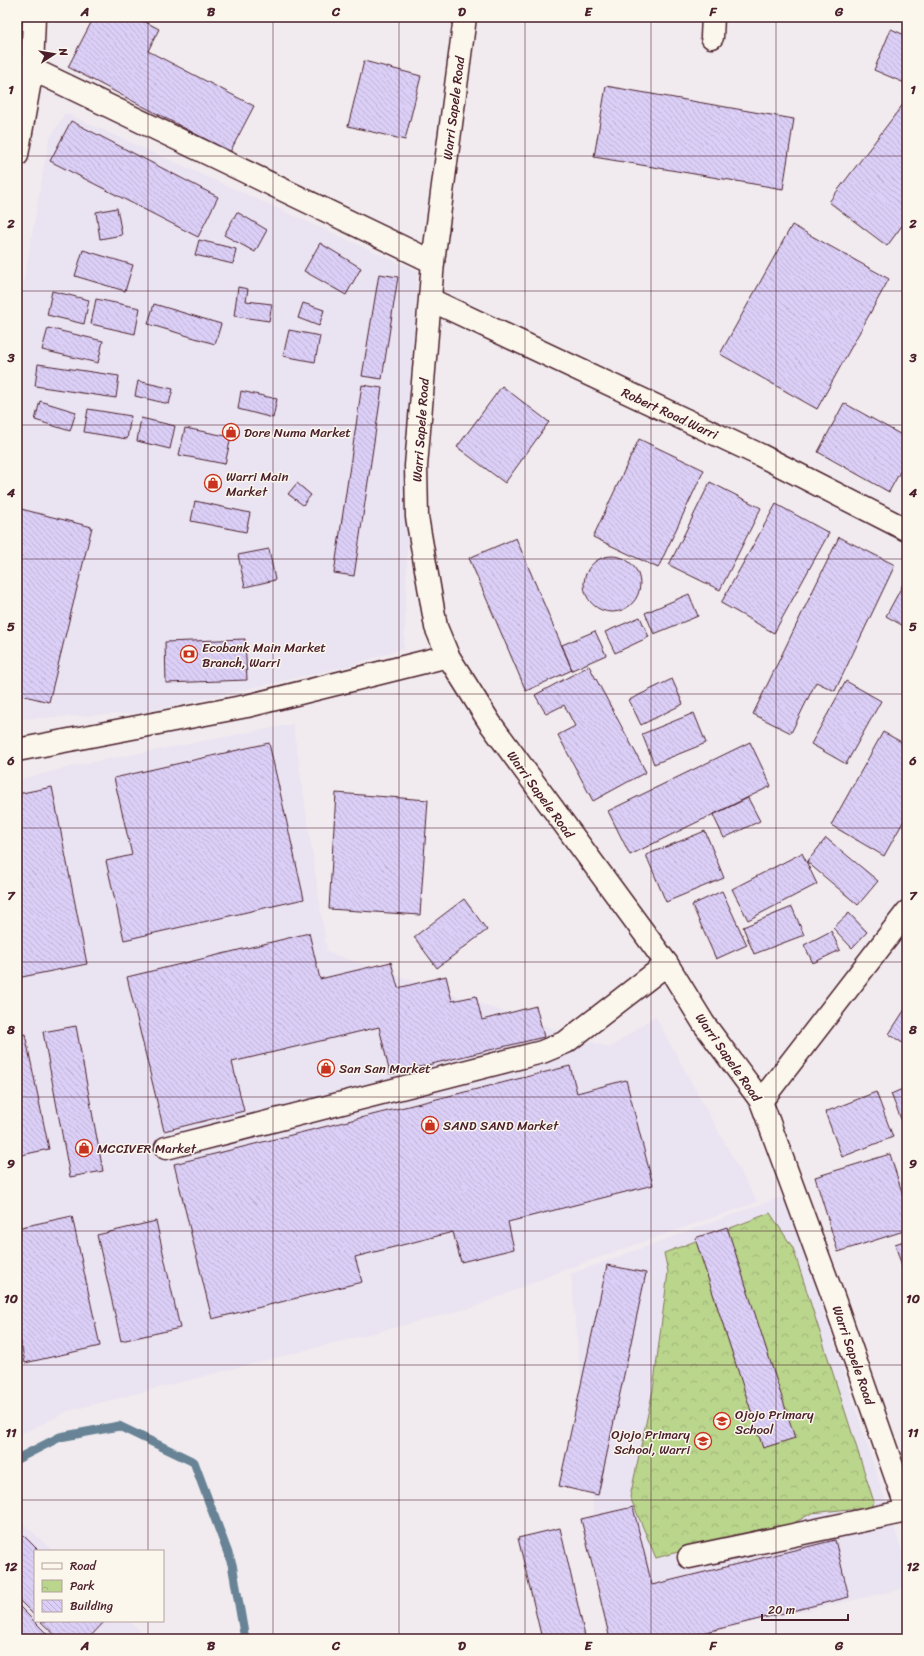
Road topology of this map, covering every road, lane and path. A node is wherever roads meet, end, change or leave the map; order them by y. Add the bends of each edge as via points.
1 (34, 17) edge
2 (465, 17) edge
3 (32, 69) junction
4 (17, 155) edge
5 (434, 262) junction
6 (431, 300) junction
7 (907, 530) edge
8 (448, 656) junction
9 (17, 750) edge
10 (907, 912) edge
11 (667, 964) junction
12 (761, 1101) junction
13 (166, 1148) dead end
14 (907, 1510) edge
15 (689, 1557) dead end

1 - 3 street
2 - 5 street, Warri Sapele Road
3 - 4 street
3 - 5 street
5 - 6 street, Warri Sapele Road
6 - 7 street, Robert Road Warri via 760,456
6 - 8 street, Warri Sapele Road via 416,466 417,517 436,627
8 - 9 street via 247,706
8 - 11 street, Warri Sapele Road via 490,723
10 - 12 street
11 - 12 street, Warri Sapele Road via 704,1024
11 - 13 street via 566,1042 542,1052
12 - 14 street, Warri Sapele Road via 835,1302
14 - 15 street

